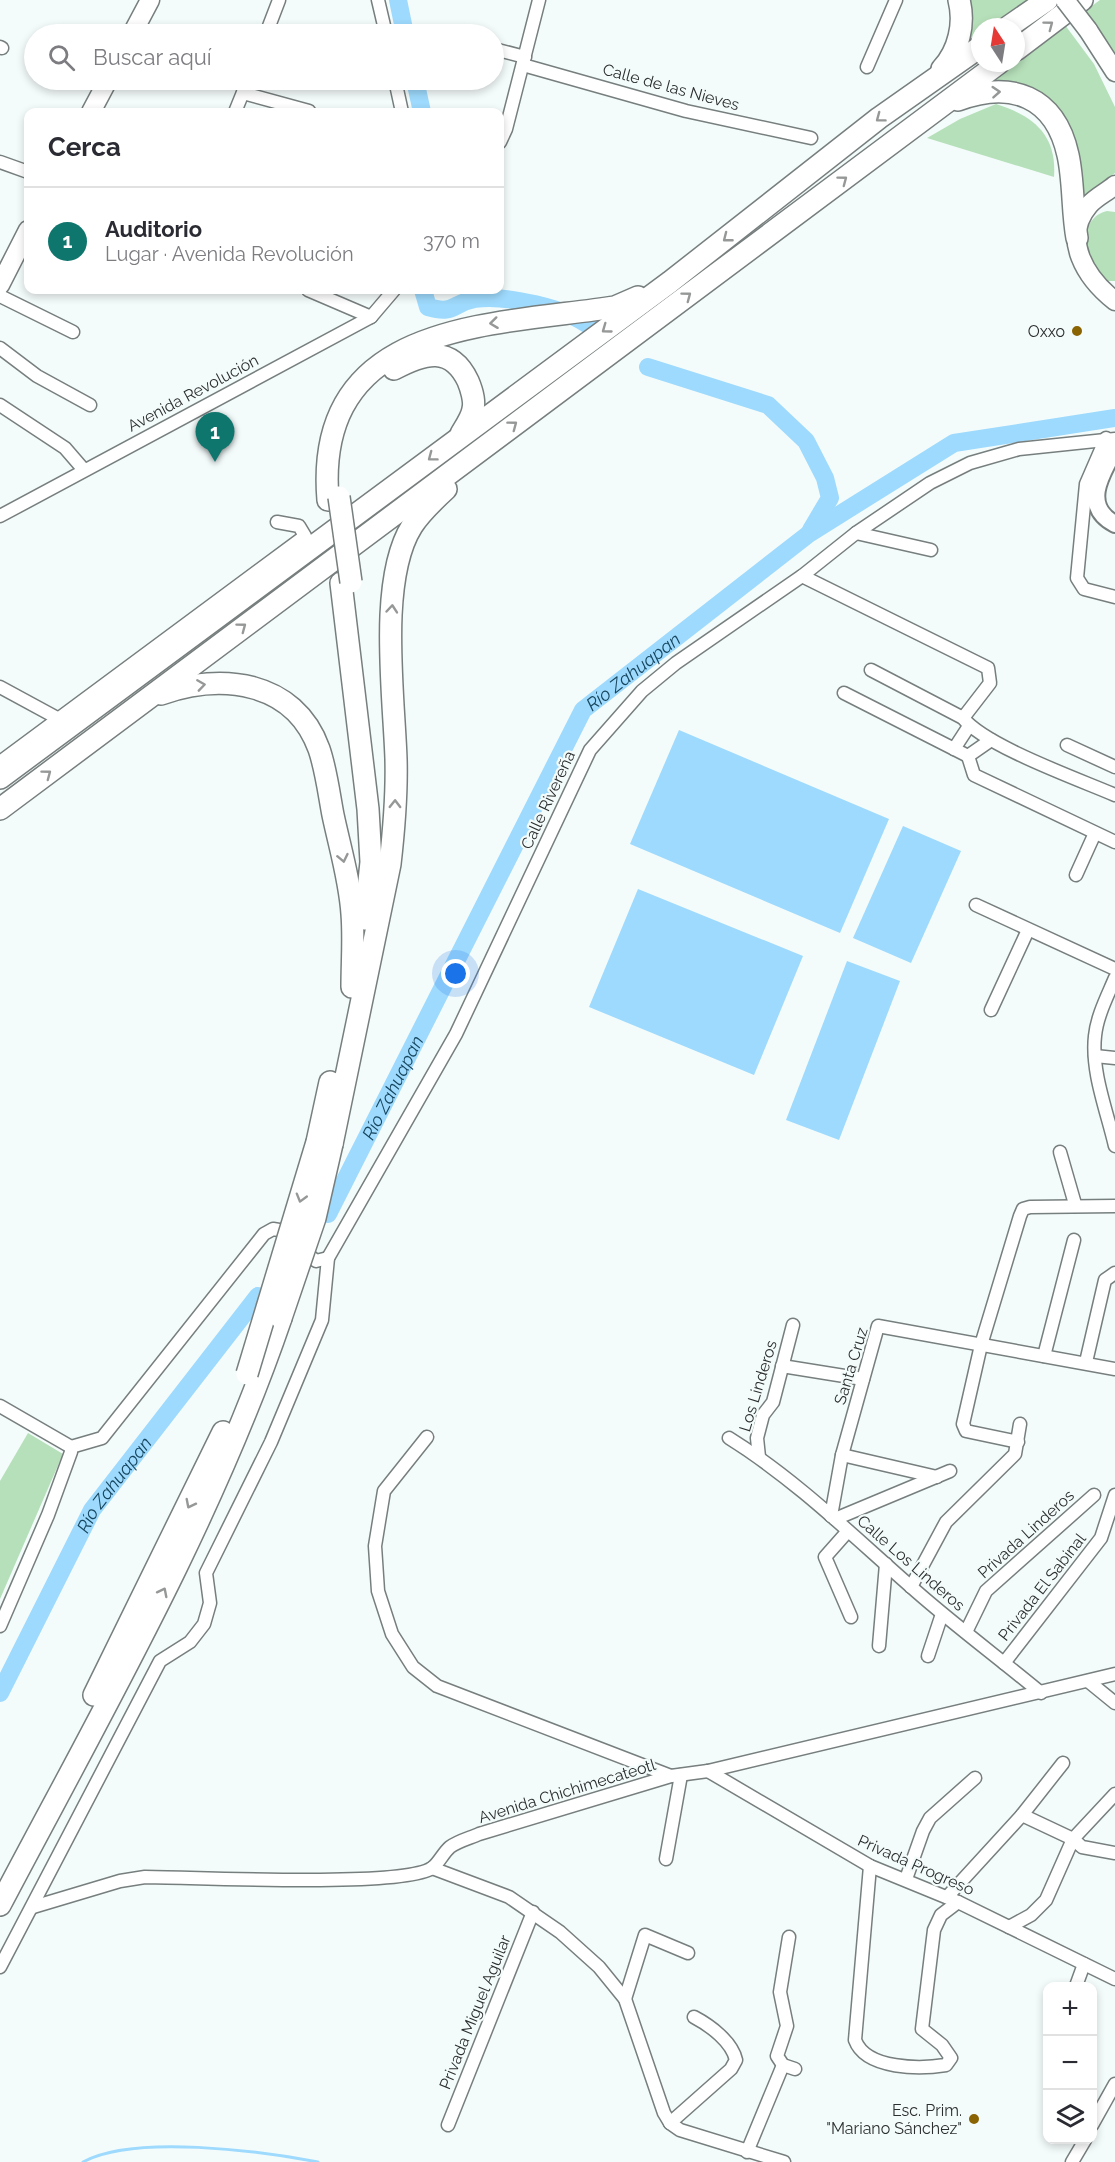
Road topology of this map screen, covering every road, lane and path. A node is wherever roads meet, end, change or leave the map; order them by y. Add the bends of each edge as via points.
1 (279, 0) edge
2 (378, 0) edge
3 (539, 0) edge
4 (896, 0) edge
5 (959, 0) edge
6 (1047, 0) edge
7 (1065, 0) edge
8 (1082, 0) edge
9 (145, 1) edge
10 (1021, 18) edge
11 (136, 24) edge
12 (270, 24) edge
13 (384, 24) edge
14 (1025, 43) edge
15 (504, 53) edge
16 (971, 53) edge
17 (524, 61) junction
18 (867, 67) dead end
19 (987, 72) edge
20 (1115, 72) edge
21 (928, 83) junction
22 (103, 90) edge
23 (244, 90) edge
24 (397, 90) edge
25 (243, 93) junction
26 (93, 108) edge
27 (237, 108) edge
28 (298, 108) edge
29 (401, 108) edge
30 (941, 108) junction
31 (504, 133) edge
32 (811, 138) dead end
33 (0, 162) edge
34 (24, 171) edge
35 (1115, 185) edge
36 (1115, 202) edge
37 (1082, 216) junction
38 (24, 238) edge
39 (1077, 238) junction
40 (1092, 281) junction
41 (670, 282) junction
42 (0, 285) edge
43 (1115, 285) edge
44 (317, 294) edge
45 (391, 294) edge
46 (0, 296) edge
47 (1115, 301) edge
48 (371, 317) junction
49 (74, 332) dead end
50 (0, 348) edge
51 (0, 405) edge
52 (90, 405) dead end
53 (460, 436) junction
54 (1112, 442) edge
55 (466, 460) junction
56 (84, 470) junction
57 (334, 498) junction
58 (0, 516) edge
59 (277, 522) dead end
60 (1115, 524) edge
61 (856, 533) junction
62 (931, 550) dead end
63 (802, 576) junction
64 (346, 583) junction
65 (1115, 597) edge
66 (871, 670) dead end
67 (0, 687) edge
68 (844, 693) dead end
69 (145, 700) junction
70 (59, 719) junction
71 (966, 722) junction
72 (991, 740) junction
73 (1067, 745) dead end
74 (954, 749) junction
75 (968, 756) junction
76 (0, 762) edge
77 (1115, 766) edge
78 (0, 778) edge
79 (1115, 795) edge
80 (0, 810) edge
81 (1095, 833) junction
82 (1115, 842) edge
83 (1076, 875) dead end
84 (381, 903) junction
85 (976, 905) dead end
86 (1028, 930) junction
87 (1115, 969) edge
88 (1115, 978) edge
89 (352, 987) junction
90 (991, 1010) dead end
91 (1095, 1056) junction
92 (1115, 1058) edge
93 (325, 1143) junction
94 (1115, 1146) edge
95 (1060, 1152) dead end
96 (1075, 1204) junction
97 (1115, 1206) edge
98 (1074, 1240) dead end
99 (328, 1258) junction
100 (1115, 1273) edge
101 (793, 1325) dead end
102 (981, 1345) junction
103 (1044, 1356) junction
104 (1086, 1362) junction
105 (782, 1366) junction
106 (1115, 1369) edge
107 (863, 1379) junction
108 (0, 1406) edge
109 (1020, 1424) dead end
110 (427, 1437) dead end
111 (729, 1438) dead end
112 (1018, 1442) junction
113 (71, 1447) junction
114 (842, 1455) junction
115 (759, 1457) junction
116 (950, 1471) dead end
117 (936, 1477) junction
118 (1094, 1495) dead end
119 (1115, 1495) edge
120 (833, 1517) junction
121 (848, 1531) junction
122 (1115, 1537) edge
123 (1101, 1538) junction
124 (886, 1564) junction
125 (911, 1587) junction
126 (942, 1614) junction
127 (851, 1617) dead end
128 (0, 1626) edge
129 (966, 1632) junction
130 (879, 1646) dead end
131 (928, 1656) dead end
132 (1004, 1663) junction
133 (1115, 1674) edge
134 (1088, 1681) junction
135 (1041, 1693) junction
136 (1115, 1703) edge
137 (1063, 1763) dead end
138 (708, 1770) junction
139 (676, 1776) junction
140 (975, 1778) dead end
141 (1115, 1794) edge
142 (1022, 1815) junction
143 (1073, 1839) junction
144 (1115, 1853) edge
145 (666, 1859) dead end
146 (870, 1866) junction
147 (432, 1868) junction
148 (0, 1877) edge
149 (906, 1879) junction
150 (952, 1899) junction
151 (0, 1905) edge
152 (33, 1907) junction
153 (533, 1912) junction
154 (1009, 1927) junction
155 (789, 1937) dead end
156 (688, 1953) dead end
157 (1084, 1964) junction
158 (0, 1967) edge
159 (1115, 1979) edge
160 (1077, 1982) edge
161 (625, 1999) junction
162 (694, 2017) dead end
163 (1115, 2084) edge
164 (1097, 2116) edge
165 (670, 2123) junction
166 (448, 2125) dead end
167 (1081, 2144) edge
168 (747, 2152) junction
169 (784, 2162) edge
170 (1072, 2162) edge

1 - 12 street
2 - 13 street
3 - 17 street
4 - 18 street
5 - 21 highway via 963,16 957,43 945,66
6 - 10 highway
7 - 20 main road, bridge
14 -> 8 highway
9 - 11 main road
15 - 17 street, Calle de las Nieves
16 - 21 highway
17 - 31 street
17 - 32 street, Calle de las Nieves via 686,111
19 - 30 highway
21 -> 41 highway
22 - 26 main road
23 - 25 street
24 - 29 street
25 - 27 street
25 - 28 street
30 -> 39 highway via 963,98 997,92 1017,93 1042,106 1055,120 1068,154
55 -> 30 highway
33 - 34 street
35 - 37 main road via 1090,203
36 - 37 main road via 1096,204
37 - 39 main road
38 - 42 main road
39 - 40 main road via 1082,264
40 - 43 main road
40 - 47 main road
41 -> 53 highway
41 -> 57 highway via 615,307 465,327 414,343 382,362 338,417 327,450
44 - 48 street
45 - 48 street, Avenida Revolución
46 - 49 street
48 - 56 street, Avenida Revolución
50 - 52 street via 37,376
51 - 56 street via 65,448
53 - 57 highway via 474,409 471,387 460,366 442,356 417,357 373,385 349,420
53 -> 78 highway
54 - 60 main road via 1096,502 1101,514
54 - 61 street, Calle Rivereña via 1019,449 970,463 930,483
54 - 65 street via 1086,484 1077,578 1084,589
69 -> 55 highway
84 -> 55 highway via 395,824 391,619 396,570 412,526 460,476
56 - 58 street, Avenida Revolución
57 - 64 highway
59 - 70 street via 299,526 305,536
61 - 62 street
61 - 63 street, Calle Rivereña
63 - 71 street via 988,668 990,683
63 - 99 street, Calle Rivereña via 676,663 642,691 590,750 456,1034
64 - 84 highway via 380,820
64 - 89 highway via 371,862
66 - 71 street
67 - 70 street
68 - 74 street
80 -> 69 highway
69 -> 89 highway via 179,688 224,682 248,685 280,700 303,722 319,748 348,881
70 - 76 street
71 - 72 street
71 - 74 street
72 - 75 street
72 - 79 street
73 - 77 street
74 - 75 street
75 - 81 street via 974,775
81 - 82 street
81 - 83 street
84 - 93 highway
85 - 86 street
86 - 87 street
86 - 90 street
88 - 91 street via 1101,1010
89 - 93 highway
91 - 92 street
91 - 94 street
93 -> 148 highway, bridge via 247,1374 196,1492
151 -> 93 highway, bridge via 213,1491 261,1376 315,1218
95 - 96 street
96 - 97 street
96 - 102 street via 1023,1209
98 - 103 street
99 - 113 street via 316,1261 279,1230 264,1234 102,1438
99 - 152 street via 322,1320 271,1442 206,1573 210,1603 204,1624 190,1642 160,1661
100 - 104 street via 1105,1280
101 - 105 street, Los Linderos
102 - 103 street
102 - 107 street, Santa Cruz via 878,1326
102 - 112 street via 964,1428
103 - 104 street
104 - 106 street
105 - 107 street
105 - 115 street, Los Linderos via 773,1402 757,1438
107 - 114 street, Santa Cruz
108 - 113 street
109 - 112 street
110 - 139 street via 384,1491 375,1546 378,1591 392,1634 413,1667 438,1686
111 - 115 street, Calle Los Linderos
112 - 125 street via 1015,1454 946,1522
113 - 128 street via 48,1515
114 - 117 street
114 - 120 street, Santa Cruz
115 - 120 street, Calle Los Linderos
116 - 117 street
117 - 120 street
118 - 129 street, Privada Linderos via 986,1591
119 - 123 street, Privada El Sabinal
120 - 121 street, Calle Los Linderos
121 - 124 street, Calle Los Linderos
121 - 127 street via 825,1557
122 - 123 street
123 - 132 street, Privada El Sabinal
124 - 125 street, Calle Los Linderos
124 - 130 street
125 - 126 street, Calle Los Linderos
126 - 129 street, Calle Los Linderos
126 - 131 street
129 - 132 street, Calle Los Linderos
132 - 135 street, Calle Los Linderos
133 - 134 street, Avenida Chichimecateotl
134 - 135 street, Avenida Chichimecateotl
134 - 136 street
135 - 138 street, Avenida Chichimecateotl
137 - 142 street
138 - 139 street, Avenida Chichimecateotl
138 - 146 street, Privada Progreso
139 - 145 street
139 - 147 street, Avenida Chichimecateotl via 479,1834 450,1847
140 - 149 street via 930,1818
141 - 143 street
142 - 143 street
142 - 150 street
143 - 144 street via 1082,1847
143 - 154 street via 1046,1900 1031,1915
146 - 149 street, Privada Progreso
146 - 150 street via 855,2040 864,2053 891,2065 927,2068 946,2065 951,2058 922,2029 934,1930
147 - 152 street via 392,1877 145,1877
147 - 153 street via 509,1897
149 - 150 street, Privada Progreso
150 - 154 street, Privada Progreso
152 - 158 street
153 - 161 street via 599,1967
153 - 166 street, Privada Miguel Aguilar
154 - 157 street, Privada Progreso
155 - 168 street via 780,1992 787,2017 777,2056 789,2067
156 - 161 street via 645,1935
157 - 159 street, Privada Progreso
157 - 160 street
161 - 165 street
162 - 165 street via 706,2023 733,2050 736,2060
163 - 164 street
165 - 168 street via 680,2130
167 - 170 street
168 - 169 street

